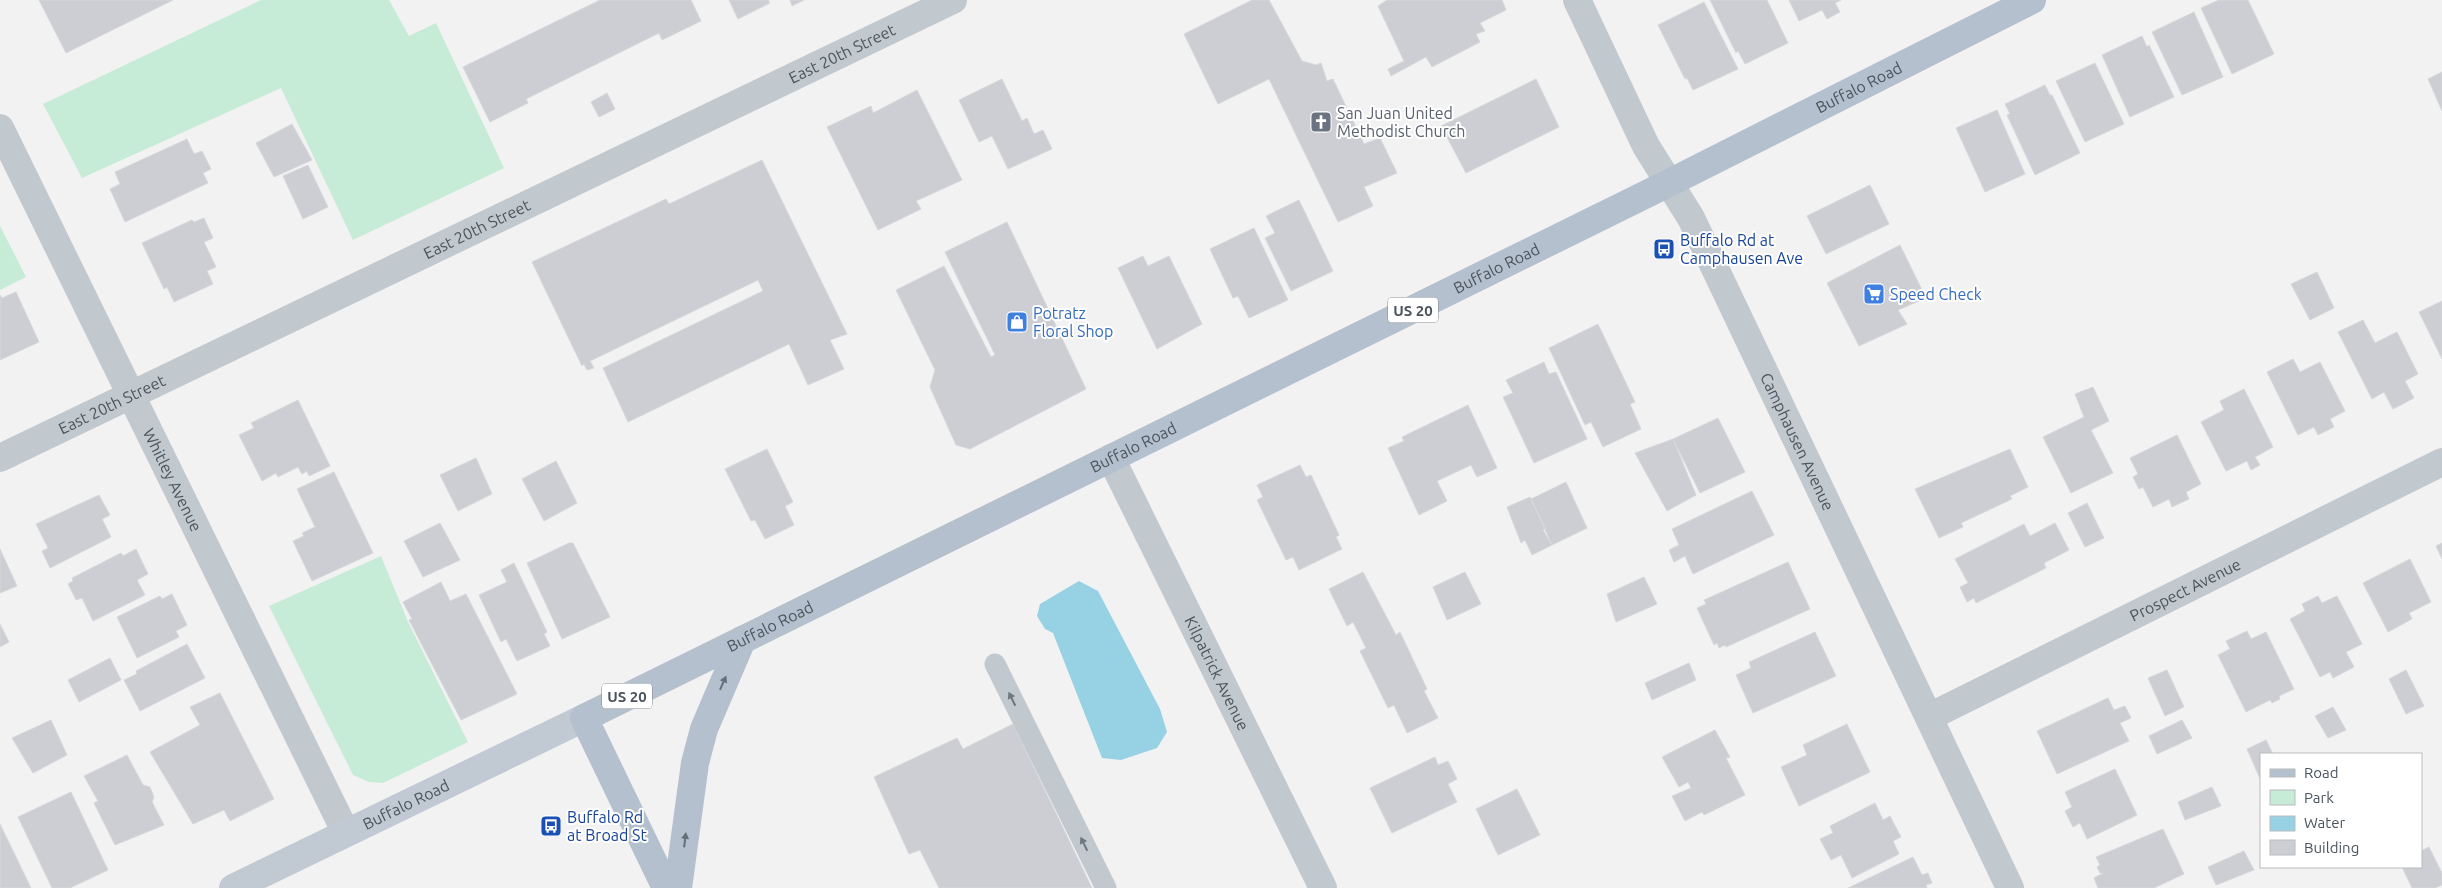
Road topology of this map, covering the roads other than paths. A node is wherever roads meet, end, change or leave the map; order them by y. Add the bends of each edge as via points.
1 (953, 0) edge
2 (1577, 0) edge
3 (2032, 0) edge
4 (0, 128) edge
5 (1670, 184) junction
6 (131, 394) junction
7 (0, 458) edge
8 (1111, 458) junction
9 (2442, 462) edge
10 (742, 640) junction
11 (995, 664) dead end
12 (1928, 717) junction
13 (584, 718) junction
14 (346, 833) junction
15 (233, 888) edge
16 (666, 888) edge
17 (678, 888) edge
18 (1106, 888) edge
19 (1323, 888) edge
20 (2010, 888) edge

1 - 6 street, East 20th Street
2 - 5 street, Camphausen Avenue via 1646,146
3 - 5 main road, Buffalo Road / US 20
4 - 6 street, Whitley Avenue
5 - 8 main road, Buffalo Road / US 20
5 - 12 street, Camphausen Avenue via 1691,218
6 - 7 street, East 20th Street
6 - 14 street, Whitley Avenue
8 - 10 main road, Buffalo Road / US 20
8 - 19 street, Kilpatrick Avenue
9 - 12 street, Prospect Avenue
10 - 13 main road, Buffalo Road / US 20
17 -> 10 main road via 695,763 704,729
18 -> 11 lane
12 - 20 street, Camphausen Avenue
13 - 14 main road, Buffalo Road
13 - 16 main road, US 20
14 - 15 main road, Buffalo Road

